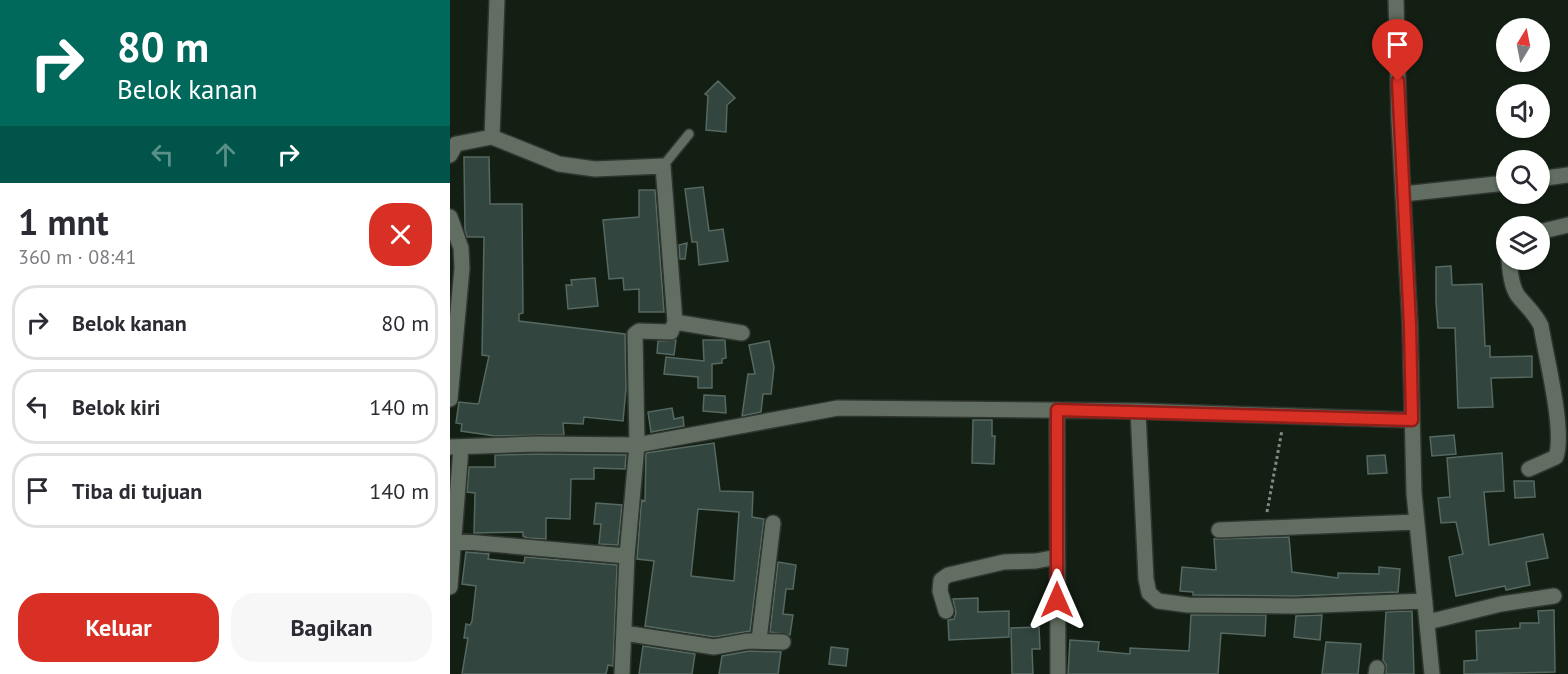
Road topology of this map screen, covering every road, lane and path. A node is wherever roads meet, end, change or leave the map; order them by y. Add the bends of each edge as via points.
1 (497, 0) edge
2 (1396, 0) edge
3 (689, 134) dead end
4 (492, 137) junction
5 (452, 148) edge
6 (663, 166) junction
7 (1568, 176) edge
8 (1550, 178) edge
9 (1496, 184) edge
10 (1403, 194) junction
11 (450, 217) edge
12 (1568, 225) edge
13 (1550, 229) edge
14 (1511, 270) edge
15 (675, 322) junction
16 (742, 333) dead end
17 (450, 399) edge
18 (1057, 410) junction
19 (1138, 411) junction
20 (1285, 415) junction
21 (1412, 420) junction
22 (637, 445) junction
23 (455, 448) edge
24 (1529, 469) dead end
25 (1416, 522) junction
26 (773, 523) dead end
27 (1263, 528) junction
28 (1219, 530) dead end
29 (455, 541) junction
30 (627, 556) junction
31 (1057, 557) junction
32 (450, 587) edge
33 (1554, 596) dead end
34 (1425, 602) junction
35 (946, 610) dead end
36 (1428, 622) junction
37 (624, 633) junction
38 (759, 640) junction
39 (783, 642) dead end
40 (622, 674) edge
41 (1058, 674) edge
42 (1432, 674) edge

1 - 4 street
2 - 10 street
3 - 6 lane
4 - 5 street
4 - 6 street via 559,164 596,169
6 - 15 street
7 - 8 street
9 - 10 street
10 - 21 street
11 - 17 street via 461,249 462,268
12 - 13 street
14 - 24 street via 1519,297 1541,326 1558,429 1556,457
15 - 16 street
15 - 22 street via 671,332 635,334
18 - 19 street
18 - 22 street via 838,408
18 - 31 street
19 - 20 street
19 - 34 street via 1146,579 1149,593 1158,601 1295,606
20 - 21 street
20 - 27 path
21 - 25 street
22 - 23 street
22 - 30 street
23 - 29 street
25 - 27 street
25 - 34 street
26 - 38 street
27 - 28 street
29 - 30 street
29 - 32 street
30 - 37 street
31 - 35 street via 1004,562 948,575 941,580 940,591
31 - 41 street
33 - 36 street
34 - 36 street
36 - 42 street
37 - 38 street via 714,647
37 - 40 street
38 - 39 street

